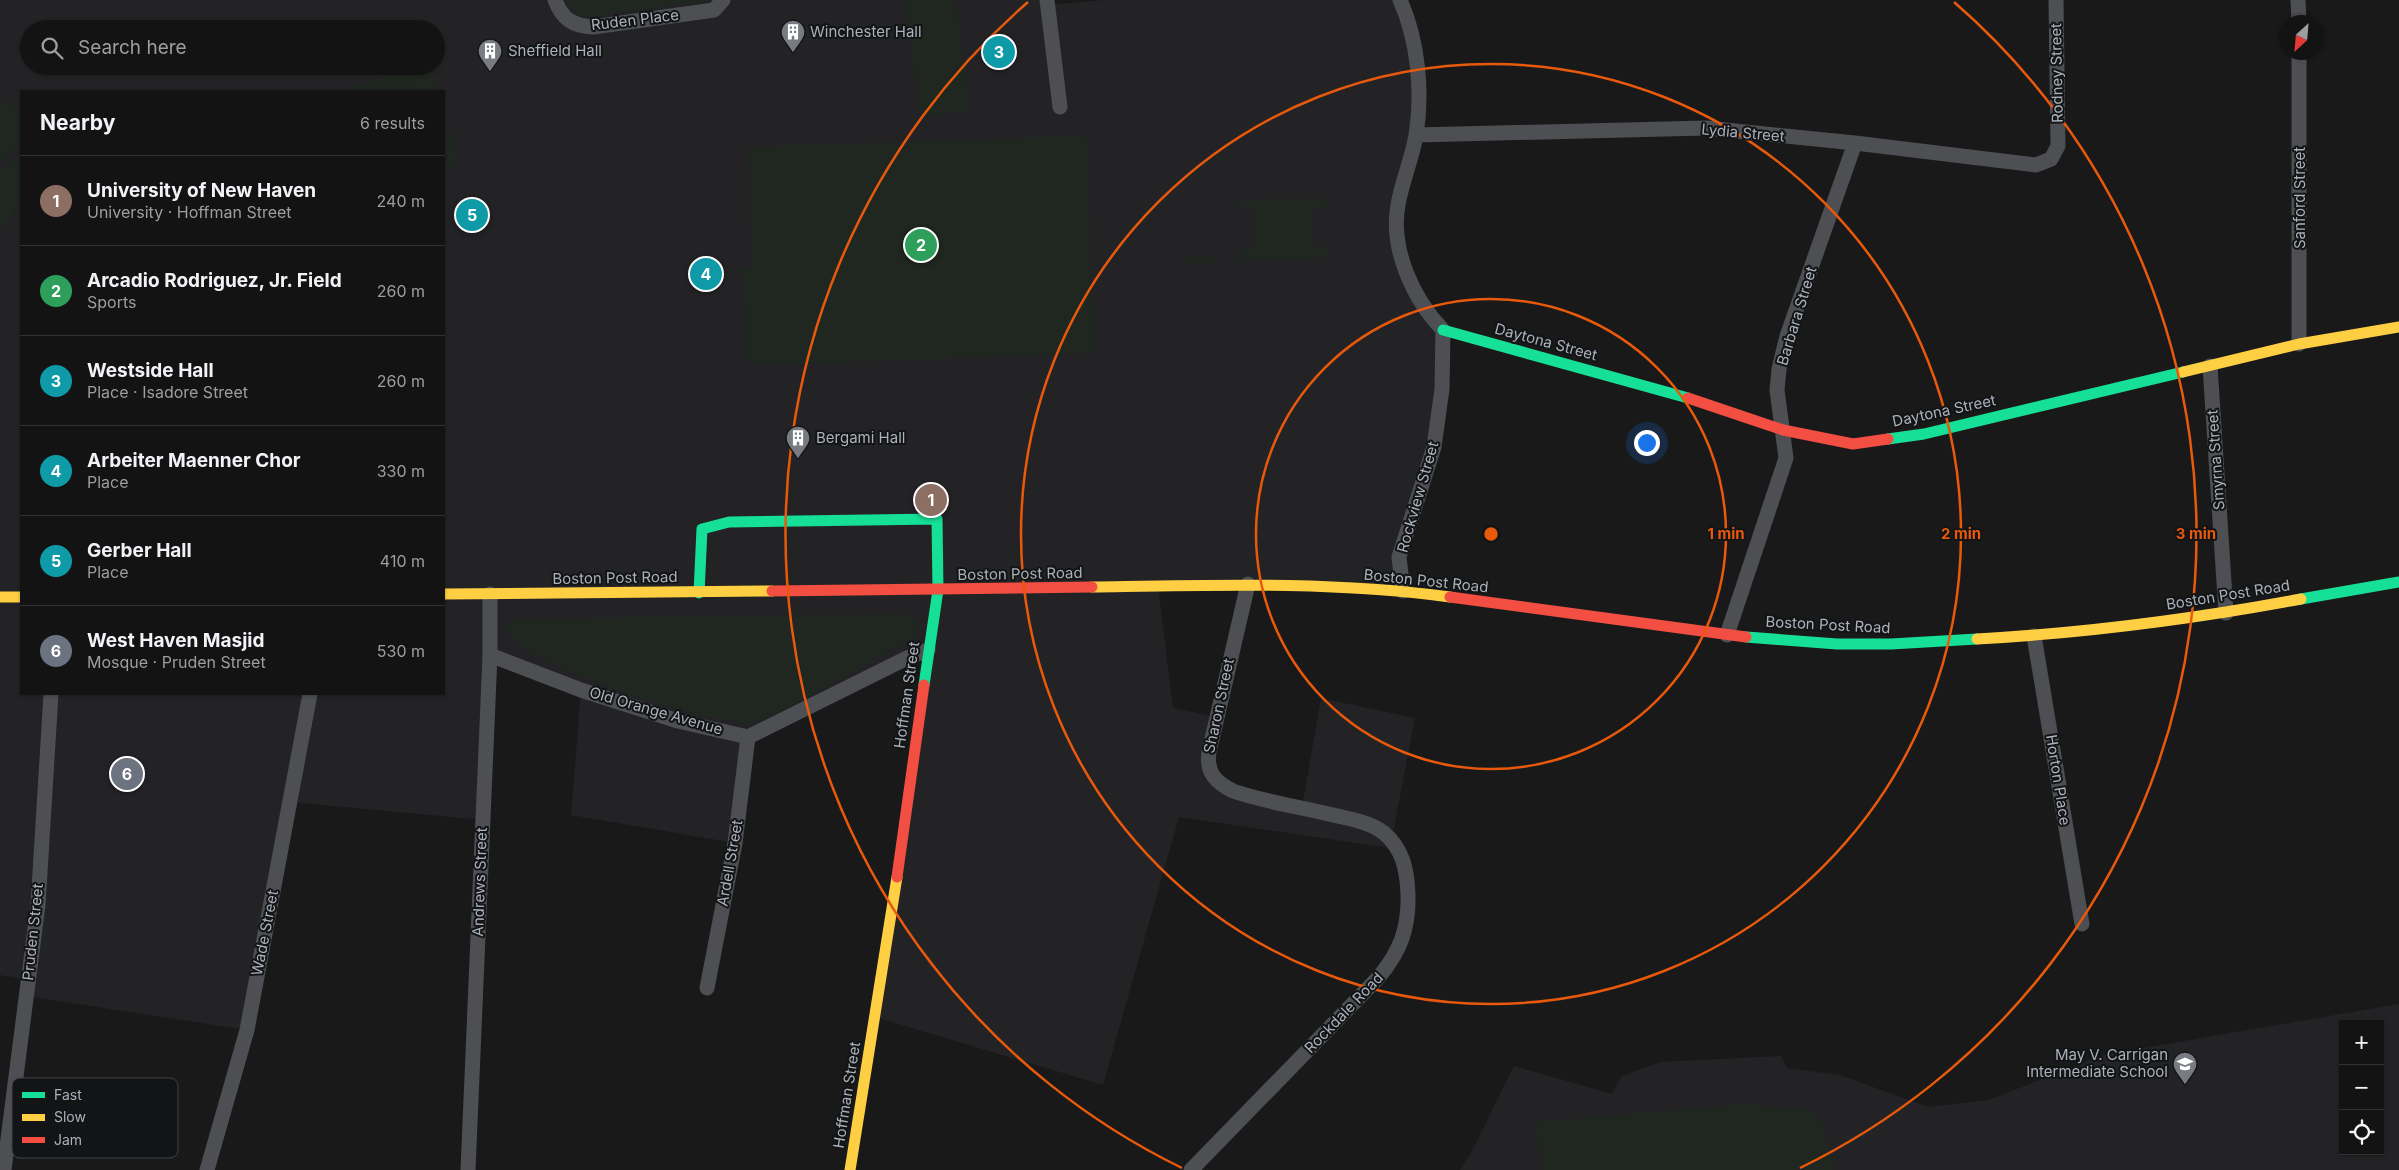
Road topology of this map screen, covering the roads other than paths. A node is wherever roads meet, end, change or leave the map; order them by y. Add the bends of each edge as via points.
1 (555, 0) edge
2 (724, 0) edge
3 (1047, 0) edge
4 (1400, 0) edge
5 (2056, 0) edge
6 (2298, 0) edge
7 (2299, 15) edge
8 (2299, 60) edge
9 (1060, 107) dead end
10 (1416, 135) junction
11 (1855, 143) junction
12 (2058, 146) joint
13 (2399, 327) edge
14 (1443, 330) junction
15 (2299, 344) junction
16 (2210, 366) junction
17 (1783, 430) junction
18 (2399, 582) edge
19 (1248, 584) junction
20 (938, 590) junction
21 (1403, 591) junction
22 (699, 593) junction
23 (445, 594) edge
24 (490, 594) junction
25 (0, 597) edge
26 (20, 597) edge
27 (2226, 613) junction
28 (1727, 635) junction
29 (2034, 636) junction
30 (928, 650) junction
31 (490, 655) junction
32 (51, 695) edge
33 (310, 695) edge
34 (748, 736) junction
35 (1376, 827) joint
36 (2082, 924) dead end
37 (706, 988) dead end
38 (7, 1083) edge
39 (4, 1170) edge
40 (207, 1170) edge
41 (468, 1170) edge
42 (850, 1170) edge
43 (1192, 1170) edge

1 - 2 street, Ruden Place via 569,22 592,27 714,10
3 - 9 street
4 - 10 street via 1418,78
5 - 12 street, Rodney Street
6 - 7 street
8 - 15 street, Sanford Street
10 - 11 street, Lydia Street via 1706,128
10 - 14 street via 1398,206 1397,242 1421,301
11 - 12 street, Lydia Street via 2036,166 2051,159
11 - 17 street, Barbara Street via 1787,336 1777,390
13 - 15 main road, Daytona Street
14 - 17 main road, Daytona Street via 1663,389
14 - 21 street, Rockview Street via 1442,389 1434,447 1399,557
15 - 16 main road, Daytona Street
16 - 17 main road, Daytona Street via 1924,434 1853,444
16 - 27 street, Smyrna Street
17 - 28 street, Barbara Street via 1786,458
18 - 27 main road, Boston Post Road
19 - 20 main road, Boston Post Road
19 - 21 main road, Boston Post Road
19 - 35 street, Sharon Street via 1208,752 1210,772 1226,788 1242,794
20 - 22 main road, Boston Post Road
20 - 22 main road, Hoffman Street via 937,519 822,520 729,522 702,529
20 - 30 main road, Hoffman Street
21 - 28 main road, Boston Post Road
22 - 24 main road, Boston Post Road
23 - 24 main road, Boston Post Road
24 - 31 street, Andrews Street
25 - 26 main road
27 - 29 main road, Boston Post Road
28 - 29 main road, Boston Post Road via 1838,644
29 - 36 street, Horton Place
30 - 34 street
30 - 42 main road, Hoffman Street via 899,863
31 - 34 street, Old Orange Avenue via 581,690 678,721
31 - 41 street, Andrews Street
32 - 38 street, Pruden Street via 38,905
33 - 40 street, Wade Street via 247,1030
34 - 37 street, Ardell Street via 736,843
35 - 43 street, Rockdale Road via 1396,845 1407,871 1408,920 1398,951 1378,978
38 - 39 street, Pruden Street

